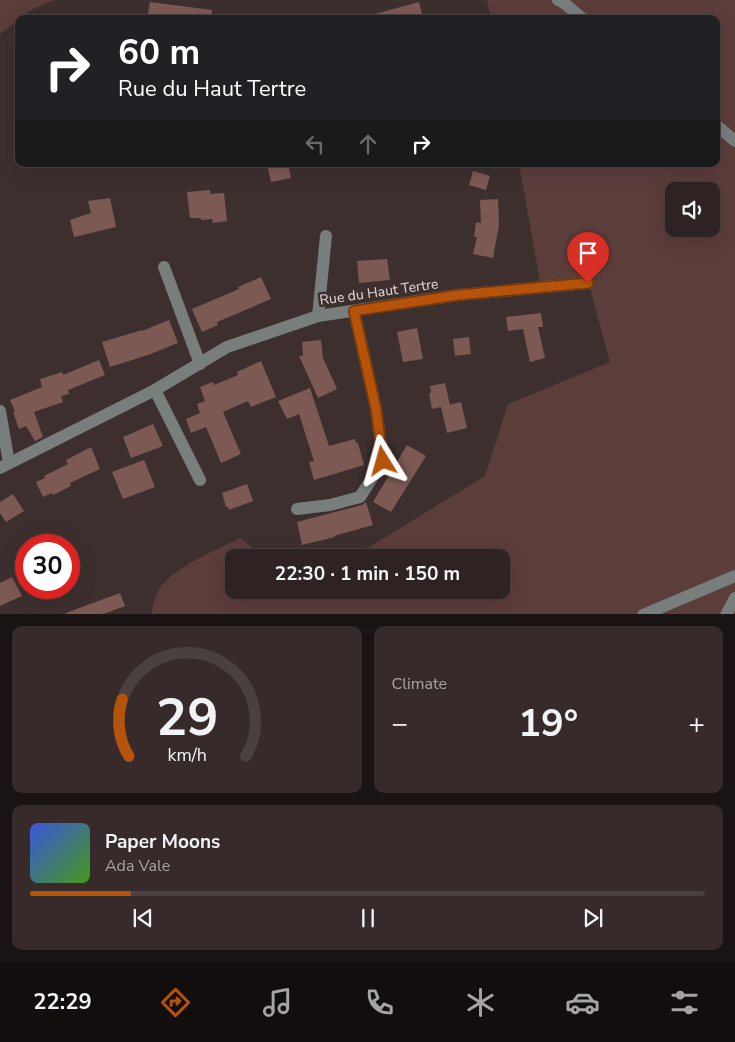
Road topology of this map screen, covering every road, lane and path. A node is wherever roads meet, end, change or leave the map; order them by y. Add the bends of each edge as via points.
1 (558, 0) edge
2 (579, 15) edge
3 (720, 129) edge
4 (735, 140) edge
5 (326, 236) dead end
6 (164, 267) dead end
7 (588, 283) dead end
8 (354, 311) junction
9 (318, 316) junction
10 (200, 364) junction
11 (155, 390) junction
12 (0, 411) edge
13 (5, 466) edge
14 (200, 480) dead end
15 (297, 509) dead end
16 (735, 576) edge
17 (735, 598) edge
18 (643, 614) edge
19 (726, 614) edge

1 - 2 street
3 - 4 street
5 - 9 street
6 - 10 street
7 - 8 street, Rue du Haut Tertre via 458,295
8 - 9 street, Rue du Haut Tertre
8 - 15 street via 376,409 383,461 360,497
9 - 10 street, Rue du Haut Tertre via 227,347
10 - 11 street, Rue du Haut Tertre
11 - 13 street, Rue du Haut Tertre
11 - 14 street
12 - 13 street
16 - 18 street
17 - 19 street

